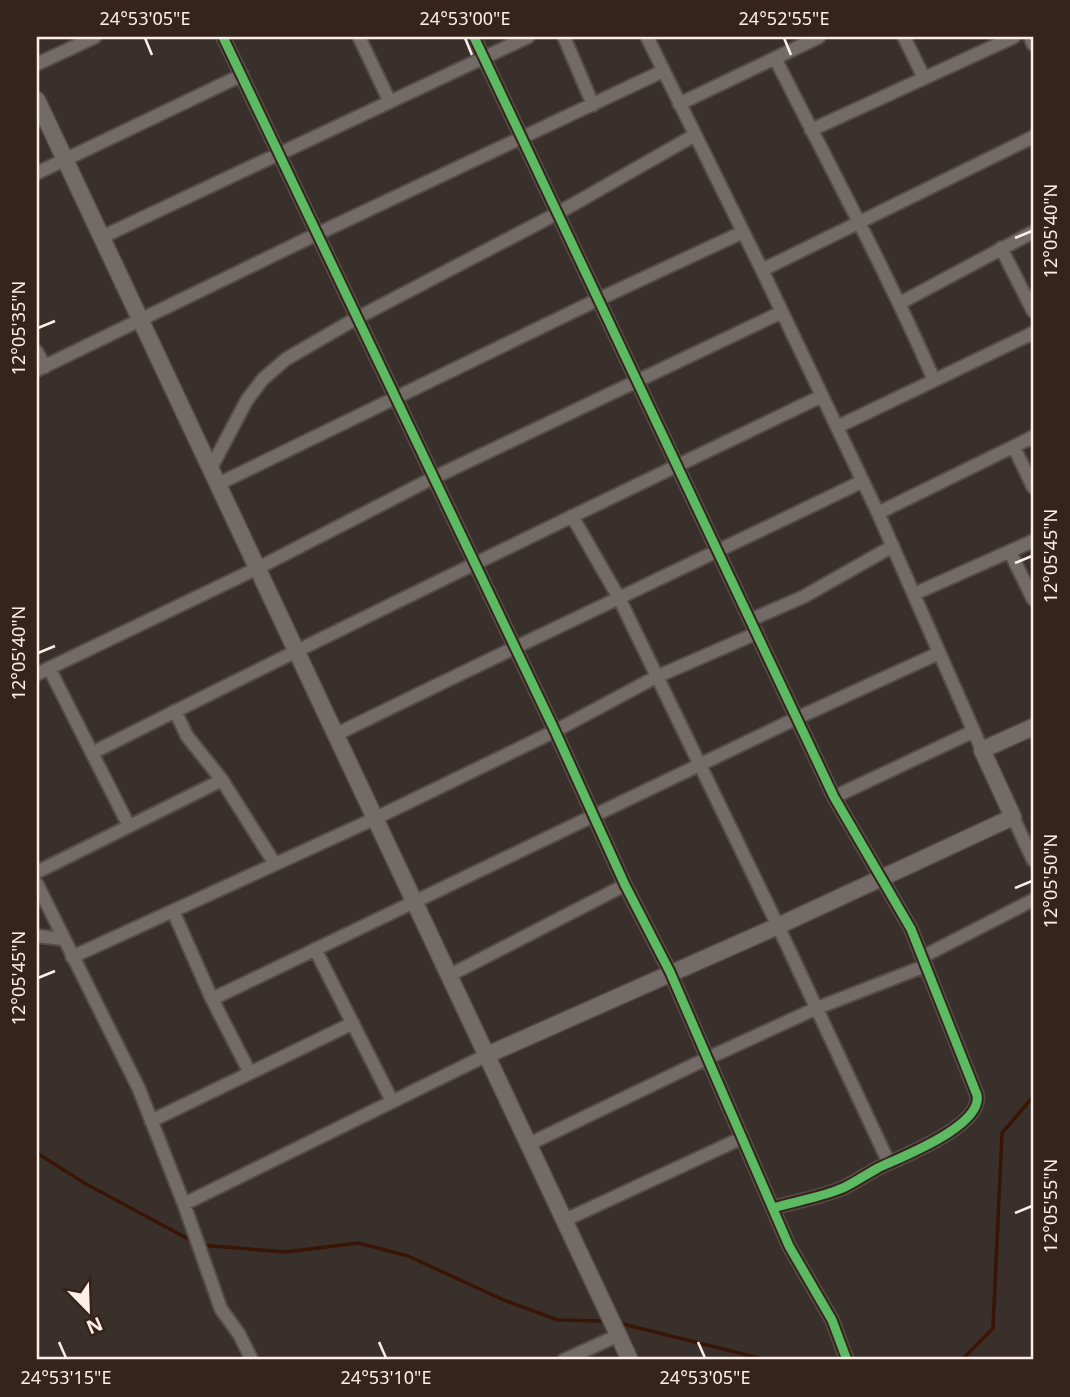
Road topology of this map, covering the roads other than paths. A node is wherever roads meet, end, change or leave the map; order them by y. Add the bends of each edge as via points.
1 (95, 37) edge
2 (223, 37) edge
3 (359, 37) edge
4 (474, 37) edge
5 (528, 37) edge
6 (564, 37) edge
7 (647, 37) edge
8 (820, 37) edge
9 (904, 37) edge
10 (1014, 37) edge
11 (1030, 37) edge
12 (1033, 44) edge
13 (484, 58) junction
14 (775, 58) junction
15 (37, 64) edge
16 (663, 71) junction
17 (242, 75) junction
18 (923, 78) junction
19 (37, 100) edge
20 (390, 102) junction
21 (679, 104) junction
22 (593, 105) junction
23 (811, 130) junction
24 (695, 135) junction
25 (1033, 137) edge
26 (523, 139) junction
27 (278, 152) junction
28 (65, 159) junction
29 (37, 173) edge
30 (558, 213) junction
31 (860, 221) junction
32 (743, 232) junction
33 (1033, 232) edge
34 (317, 234) junction
35 (102, 237) junction
36 (1002, 248) junction
37 (762, 270) junction
38 (599, 299) junction
39 (900, 303) junction
40 (1033, 311) edge
41 (782, 312) junction
42 (357, 318) junction
43 (142, 320) junction
44 (1033, 333) edge
45 (37, 352) edge
46 (41, 368) edge
47 (637, 380) junction
48 (934, 380) junction
49 (822, 396) junction
50 (395, 397) junction
51 (837, 427) junction
52 (1033, 437) edge
53 (1014, 447) junction
54 (677, 465) junction
55 (211, 468) junction
56 (433, 478) junction
57 (863, 481) junction
58 (218, 484) junction
59 (1033, 487) edge
60 (878, 513) junction
61 (572, 516) junction
62 (1033, 541) edge
63 (893, 546) junction
64 (718, 552) junction
65 (1010, 552) junction
66 (474, 563) junction
67 (258, 568) junction
68 (914, 594) junction
69 (619, 598) junction
70 (1033, 599) edge
71 (750, 620) junction
72 (757, 633) junction
73 (514, 646) junction
74 (298, 652) junction
75 (939, 653) junction
76 (49, 668) junction
77 (37, 674) edge
78 (656, 677) junction
79 (175, 711) junction
80 (797, 718) junction
81 (1033, 727) edge
82 (555, 731) junction
83 (974, 731) junction
84 (337, 734) junction
85 (982, 750) junction
86 (92, 753) junction
87 (698, 765) junction
88 (222, 780) junction
89 (834, 797) junction
90 (594, 815) junction
91 (1013, 817) junction
92 (376, 818) junction
93 (130, 826) junction
94 (1033, 860) edge
95 (275, 864) junction
96 (37, 872) edge
97 (880, 877) junction
98 (37, 884) edge
99 (625, 885) junction
100 (1033, 900) edge
101 (416, 901) junction
102 (173, 911) junction
103 (778, 926) junction
104 (37, 936) edge
105 (63, 939) junction
106 (315, 949) junction
107 (72, 957) junction
108 (924, 962) junction
109 (670, 972) junction
110 (450, 975) junction
111 (212, 999) junction
112 (817, 1008) junction
113 (352, 1023) junction
114 (487, 1055) junction
115 (708, 1058) junction
116 (250, 1073) junction
117 (392, 1101) junction
118 (151, 1121) junction
119 (742, 1138) junction
120 (529, 1144) junction
121 (888, 1163) junction
122 (184, 1204) junction
123 (773, 1208) junction
124 (565, 1220) junction
125 (619, 1335) junction
126 (252, 1360) edge
127 (564, 1360) edge
128 (630, 1360) edge
129 (847, 1360) edge

1 - 15 street
2 - 17 street
3 - 20 street
4 - 13 street
5 - 13 street
6 - 22 street
7 - 16 street
8 - 14 street
9 - 18 street
10 - 18 street
11 - 12 street
13 - 20 street
13 - 26 street
14 - 21 street
14 - 23 street
16 - 21 street
16 - 22 street
17 - 27 street
17 - 28 street
18 - 23 street
19 - 28 street
20 - 27 street
21 - 24 street
22 - 26 street
23 - 31 street
24 - 30 street
24 - 32 street
25 - 31 street
26 - 30 street
26 - 34 street
27 - 34 street
27 - 35 street
28 - 29 street
28 - 35 street
30 - 38 street
30 - 42 street
31 - 37 street
31 - 39 street
32 - 37 street
32 - 38 street
33 - 36 street
34 - 42 street
34 - 43 street
35 - 43 street
36 - 39 street
36 - 40 street
37 - 41 street
38 - 47 street
38 - 50 street
39 - 48 street
41 - 47 street
41 - 49 street
42 - 50 street
42 - 55 street via 269,373 247,400
43 - 46 street
43 - 55 street
44 - 48 street
45 - 46 street
47 - 54 street
47 - 56 street
48 - 51 street
49 - 51 street
49 - 54 street
50 - 56 street
50 - 58 street
51 - 57 street
52 - 53 street
53 - 59 street
53 - 60 street
54 - 61 street
54 - 64 street
55 - 58 street
56 - 66 street
56 - 67 street
57 - 60 street
57 - 64 street
58 - 67 street
60 - 63 street
61 - 66 street
61 - 69 street
62 - 65 street
63 - 68 street
63 - 71 street via 790,604
64 - 69 street
64 - 71 street
65 - 68 street
65 - 70 street
66 - 73 street
66 - 74 street
67 - 74 street
67 - 76 street
68 - 75 street
69 - 73 street
69 - 78 street
71 - 72 street
72 - 78 street
72 - 80 street
73 - 82 street
73 - 84 street
74 - 79 street
74 - 84 street
75 - 80 street
75 - 83 street
76 - 77 street
76 - 86 street
78 - 82 street
78 - 87 street
79 - 86 street
79 - 88 street via 187,736
80 - 87 street
80 - 89 street
81 - 85 street
82 - 90 street
82 - 92 street
83 - 85 street
83 - 89 street
84 - 92 street
85 - 91 street
86 - 93 street
87 - 90 street
87 - 103 street
88 - 93 street
88 - 95 street
89 - 97 street
90 - 99 street
90 - 101 street
91 - 94 street
91 - 97 street
92 - 95 street
92 - 101 street
93 - 96 street
95 - 102 street
97 - 103 street
97 - 108 street via 912,929
98 - 105 street
99 - 109 street
99 - 110 street
100 - 108 street
101 - 106 street
101 - 110 street
102 - 107 street
102 - 111 street
103 - 109 street
103 - 112 street
104 - 105 street
105 - 107 street
106 - 111 street
106 - 113 street
107 - 118 street
108 - 112 street
108 - 121 street via 978,1101 973,1112 952,1130
109 - 114 street
109 - 115 street
110 - 114 street
111 - 116 street
112 - 115 street
112 - 121 street
113 - 116 street
113 - 117 street
114 - 117 street
114 - 120 street
115 - 119 street
115 - 120 street
116 - 118 street
117 - 122 street
118 - 122 street
119 - 123 street
119 - 124 street
120 - 124 street
121 - 123 street via 844,1187
122 - 126 street via 221,1309
123 - 129 street via 789,1246 832,1320
124 - 125 street
125 - 127 street
125 - 128 street

